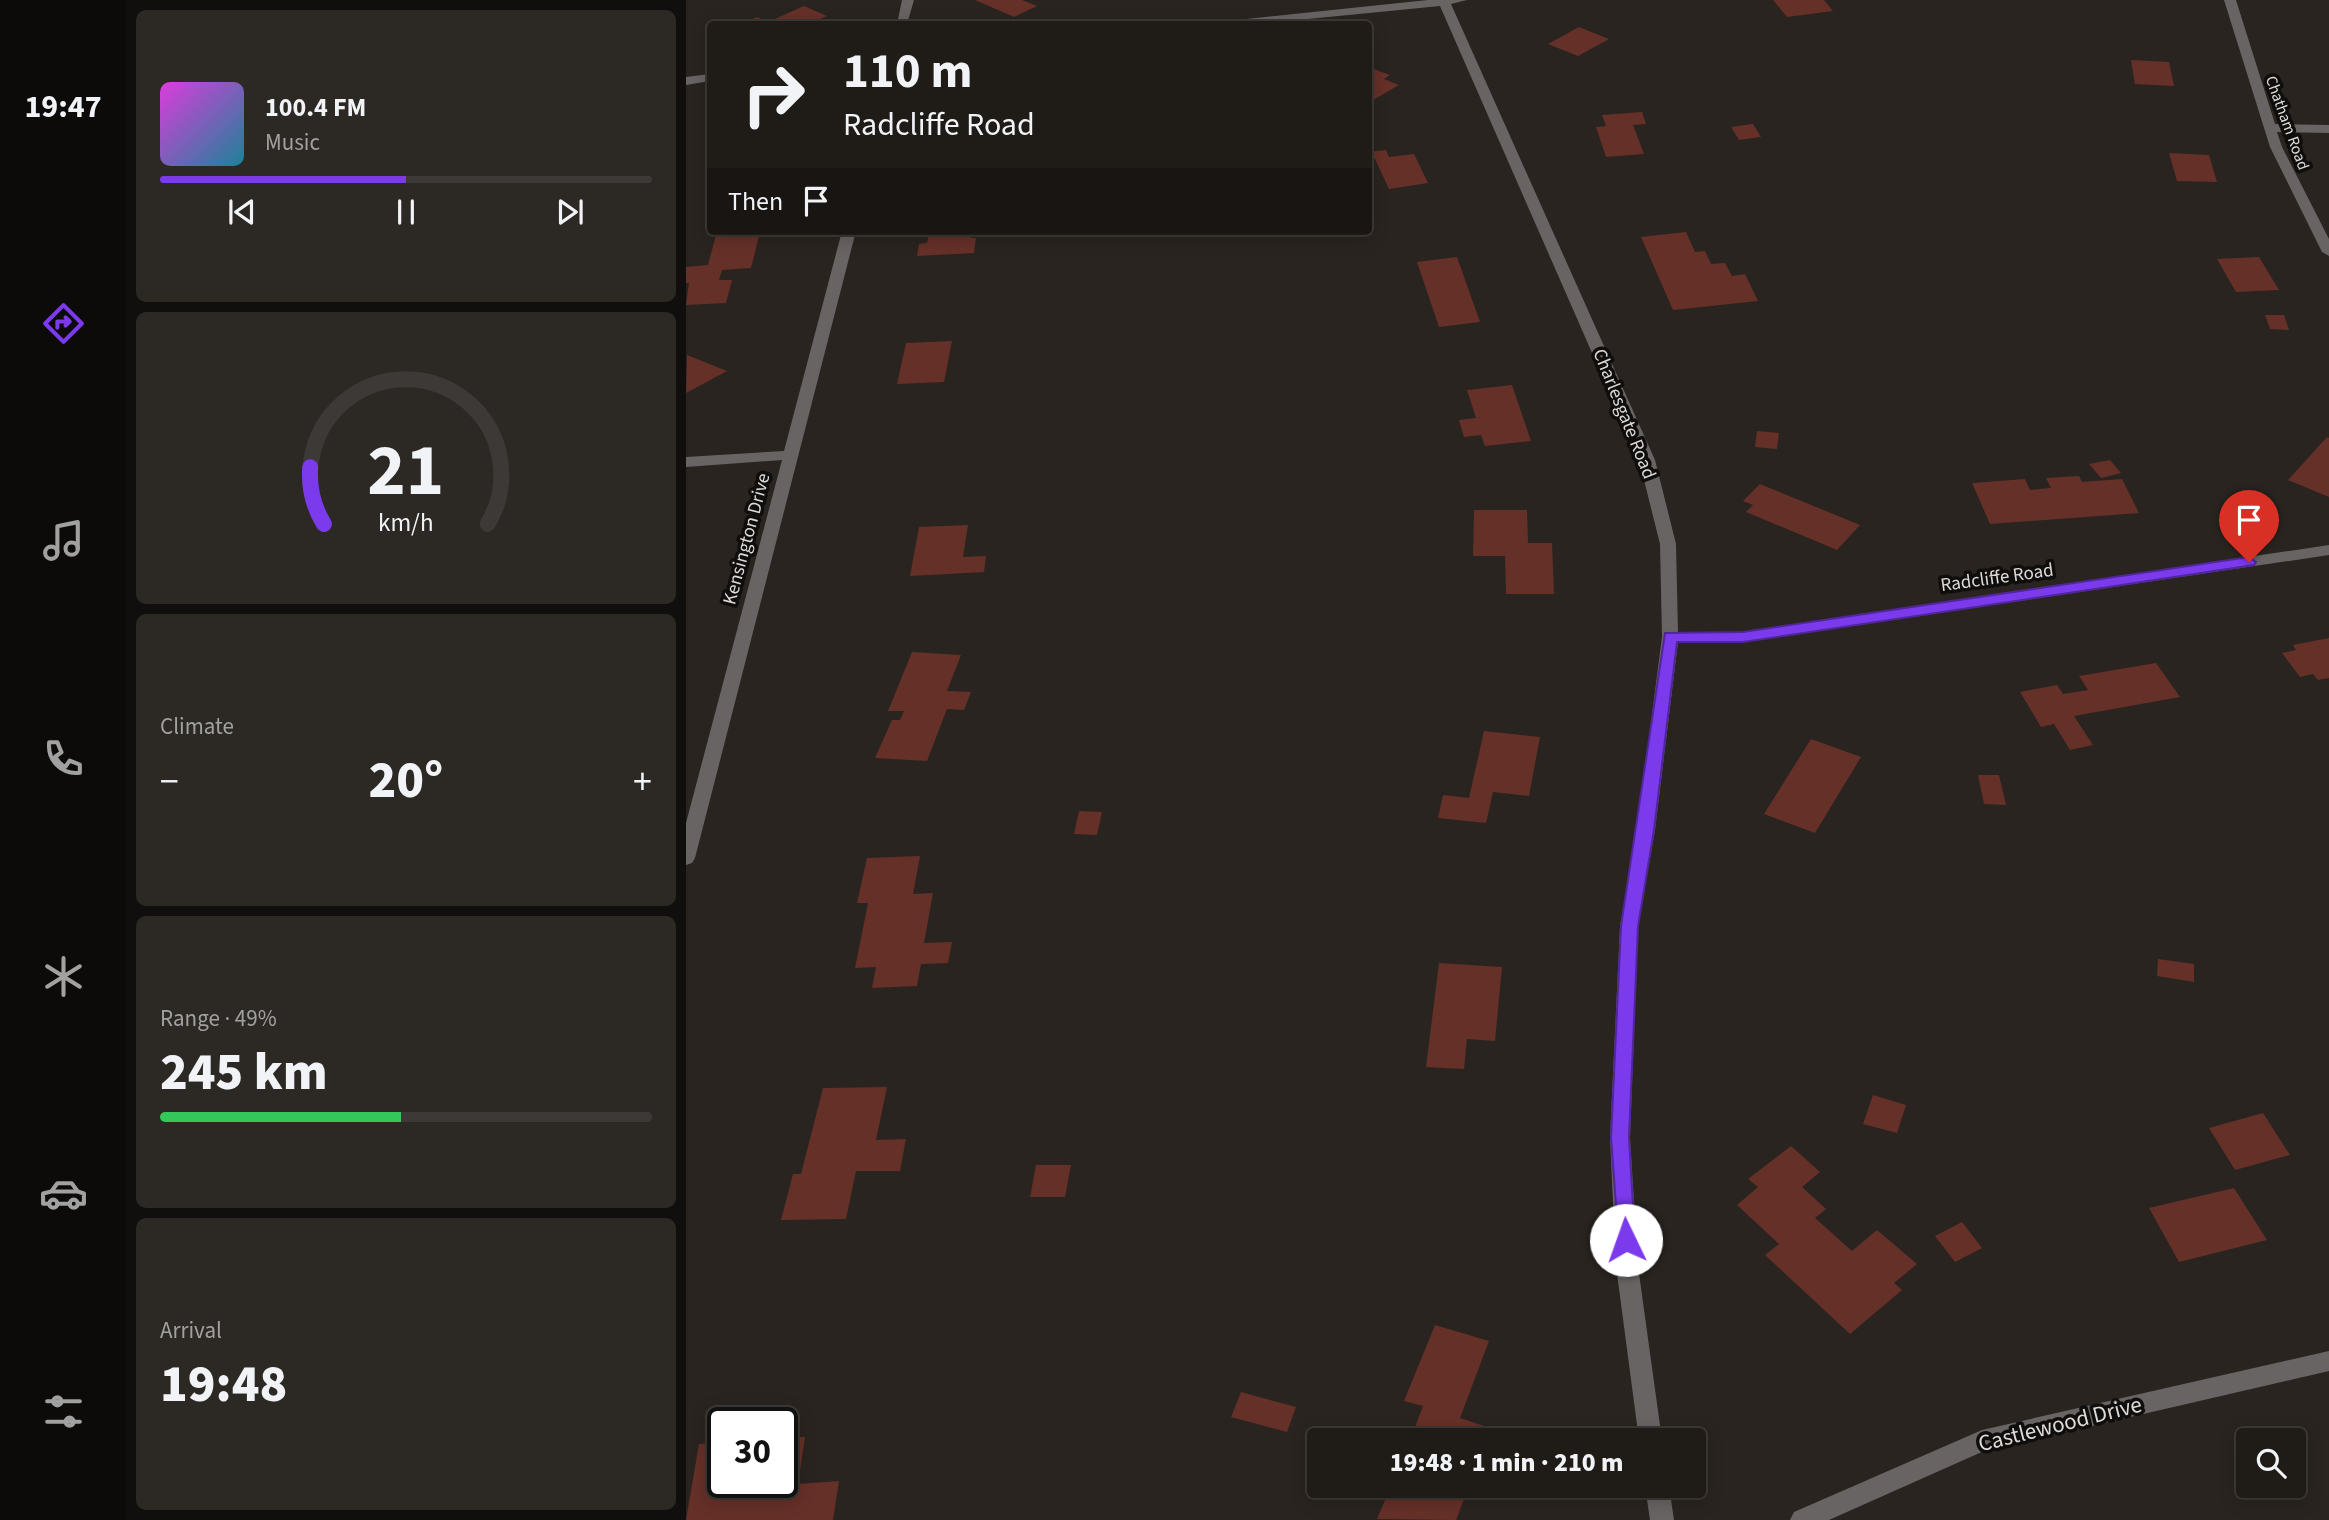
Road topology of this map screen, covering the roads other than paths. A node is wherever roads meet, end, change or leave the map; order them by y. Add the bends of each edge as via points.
1 (908, 0) edge
2 (2230, 0) edge
3 (1452, 1) edge
4 (903, 21) edge
5 (1256, 21) edge
6 (707, 78) edge
7 (686, 81) edge
8 (2269, 128) junction
9 (2329, 129) edge
10 (848, 235) edge
11 (2329, 252) edge
12 (791, 455) junction
13 (686, 462) edge
14 (2329, 550) edge
15 (1670, 637) junction
16 (686, 858) edge
17 (2329, 1362) edge
18 (1649, 1428) edge
19 (1659, 1498) edge
20 (1662, 1520) edge
21 (1802, 1520) edge

1 - 4 street
2 - 8 street, Chatham Road
3 - 5 street
3 - 15 street, Charlesgate Road via 1647,460 1668,544
6 - 7 street
8 - 9 street
8 - 11 street, Chatham Road
10 - 12 street, Kensington Drive
12 - 13 street
12 - 16 street, Kensington Drive
14 - 15 street, Radcliffe Road via 1743,637
15 - 18 street, Charlesgate Road via 1629,926 1620,1138 1627,1266
17 - 21 street, Castlewood Drive via 1982,1441
19 - 20 street

